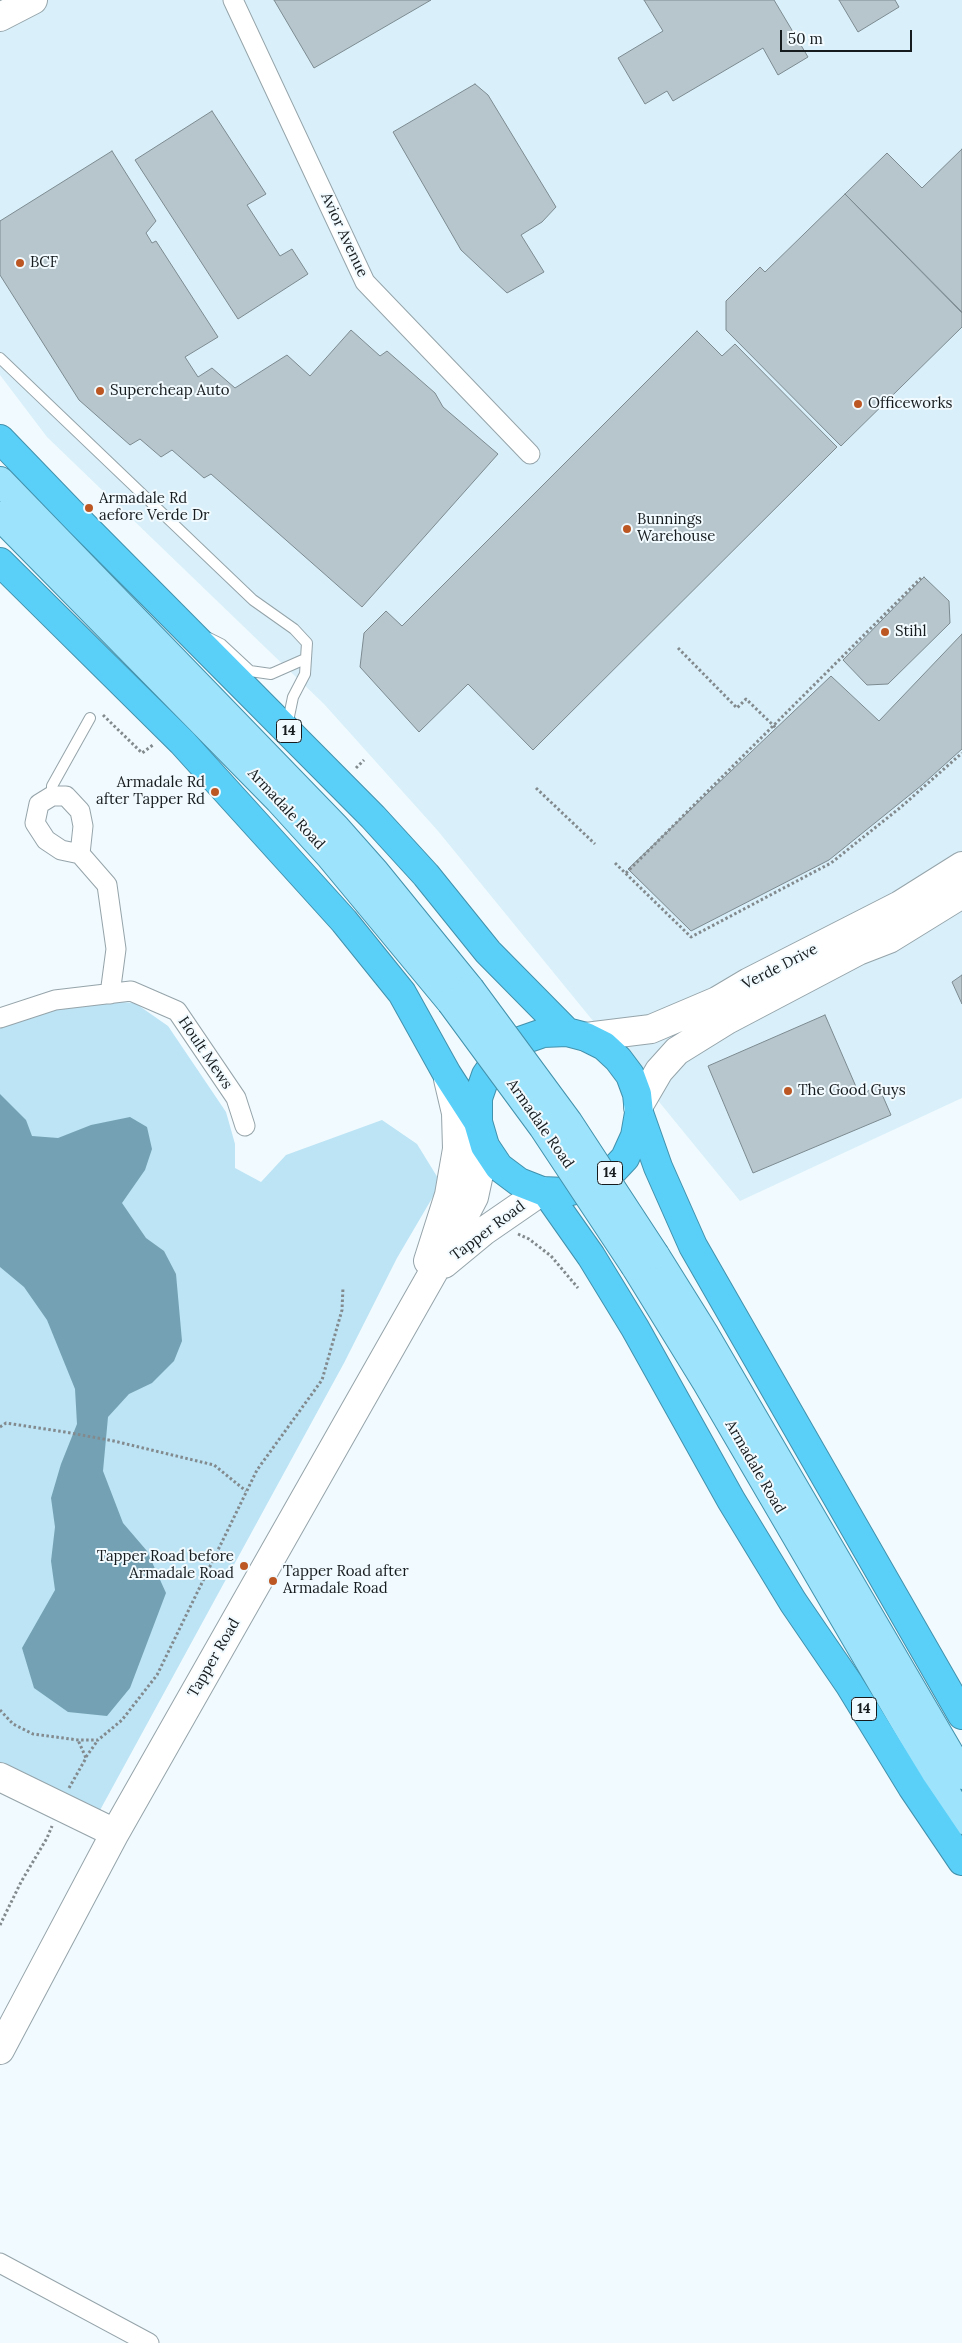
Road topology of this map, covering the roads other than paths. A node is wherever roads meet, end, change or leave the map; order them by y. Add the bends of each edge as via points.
1 (33, 0) edge
2 (233, 0) edge
3 (0, 17) edge
4 (0, 358) edge
5 (0, 439) edge
6 (530, 454) dead end
7 (0, 481) edge
8 (0, 516) edge
9 (0, 562) edge
10 (183, 626) junction
11 (305, 659) junction
12 (90, 718) road end
13 (287, 729) junction
14 (52, 796) junction
15 (80, 854) junction
16 (962, 866) edge
17 (962, 894) edge
18 (110, 994) junction
19 (460, 996) junction
20 (0, 1018) edge
21 (577, 1034) junction
22 (447, 1074) junction
23 (638, 1110) junction
24 (246, 1126) dead end
25 (481, 1134) junction
26 (544, 1191) junction
27 (645, 1261) junction
28 (435, 1271) junction
29 (418, 1298) junction
30 (962, 1716) edge
31 (962, 1775) edge
32 (0, 1777) edge
33 (0, 1796) edge
34 (56, 1813) junction
35 (962, 1820) edge
36 (110, 1841) junction
37 (962, 1861) edge
38 (0, 2050) edge
39 (0, 2263) edge
40 (149, 2343) edge

1 - 3 street
2 - 6 street, Avior Avenue via 366,282
4 - 11 lane via 253,600 294,629 307,643
5 - 10 highway, 14
7 - 19 main road, Armadale Road via 325,816 375,872
8 - 19 main road, Armadale Road via 279,800
9 - 22 highway, Armadale Road / 14 via 182,742 344,921 402,993
10 - 11 lane via 221,644 250,671 271,674
10 - 13 highway, 14
11 - 13 lane via 305,674 293,696
12 - 14 lane via 52,786
13 - 21 highway, 14 via 373,817 488,952
14 - 15 street via 66,796 80,810 83,826
14 - 15 street via 39,804 36,822 46,840 61,850
15 - 18 street via 107,885 116,949
16 - 21 street, Verde Drive via 900,905 717,1001 651,1028
17 - 23 street, Verde Drive via 889,940 858,951 727,1020 677,1051 659,1071
18 - 20 street, Hoult Mews via 55,1000
18 - 24 street, Hoult Mews via 131,991 177,1012 236,1098
19 - 27 main road, Armadale Road, bridge via 543,1127
21 - 23 highway, 14 via 604,1046 618,1059 630,1075
21 - 25 highway via 543,1033 520,1041 500,1055 486,1075 481,1090
22 - 25 highway, 14
22 - 29 street via 456,1114 457,1149 449,1195 434,1236
23 - 26 highway, 14 via 635,1136 625,1158 609,1175 588,1187 566,1192
23 - 30 highway via 658,1167 694,1246
25 - 26 highway, 14 via 499,1167 519,1182
25 - 28 street, Tapper Road via 474,1197
26 - 28 street, Tapper Road via 484,1231
26 - 37 highway, 14 via 591,1256 635,1328 783,1588 849,1684
27 - 31 main road, Armadale Road via 705,1335
27 - 35 main road, Armadale Road via 707,1383
28 - 29 street, Tapper Road
29 - 36 street, Tapper Road
32 - 34 street
33 - 34 street
34 - 36 street
36 - 38 street, Tapper Road
39 - 40 street

